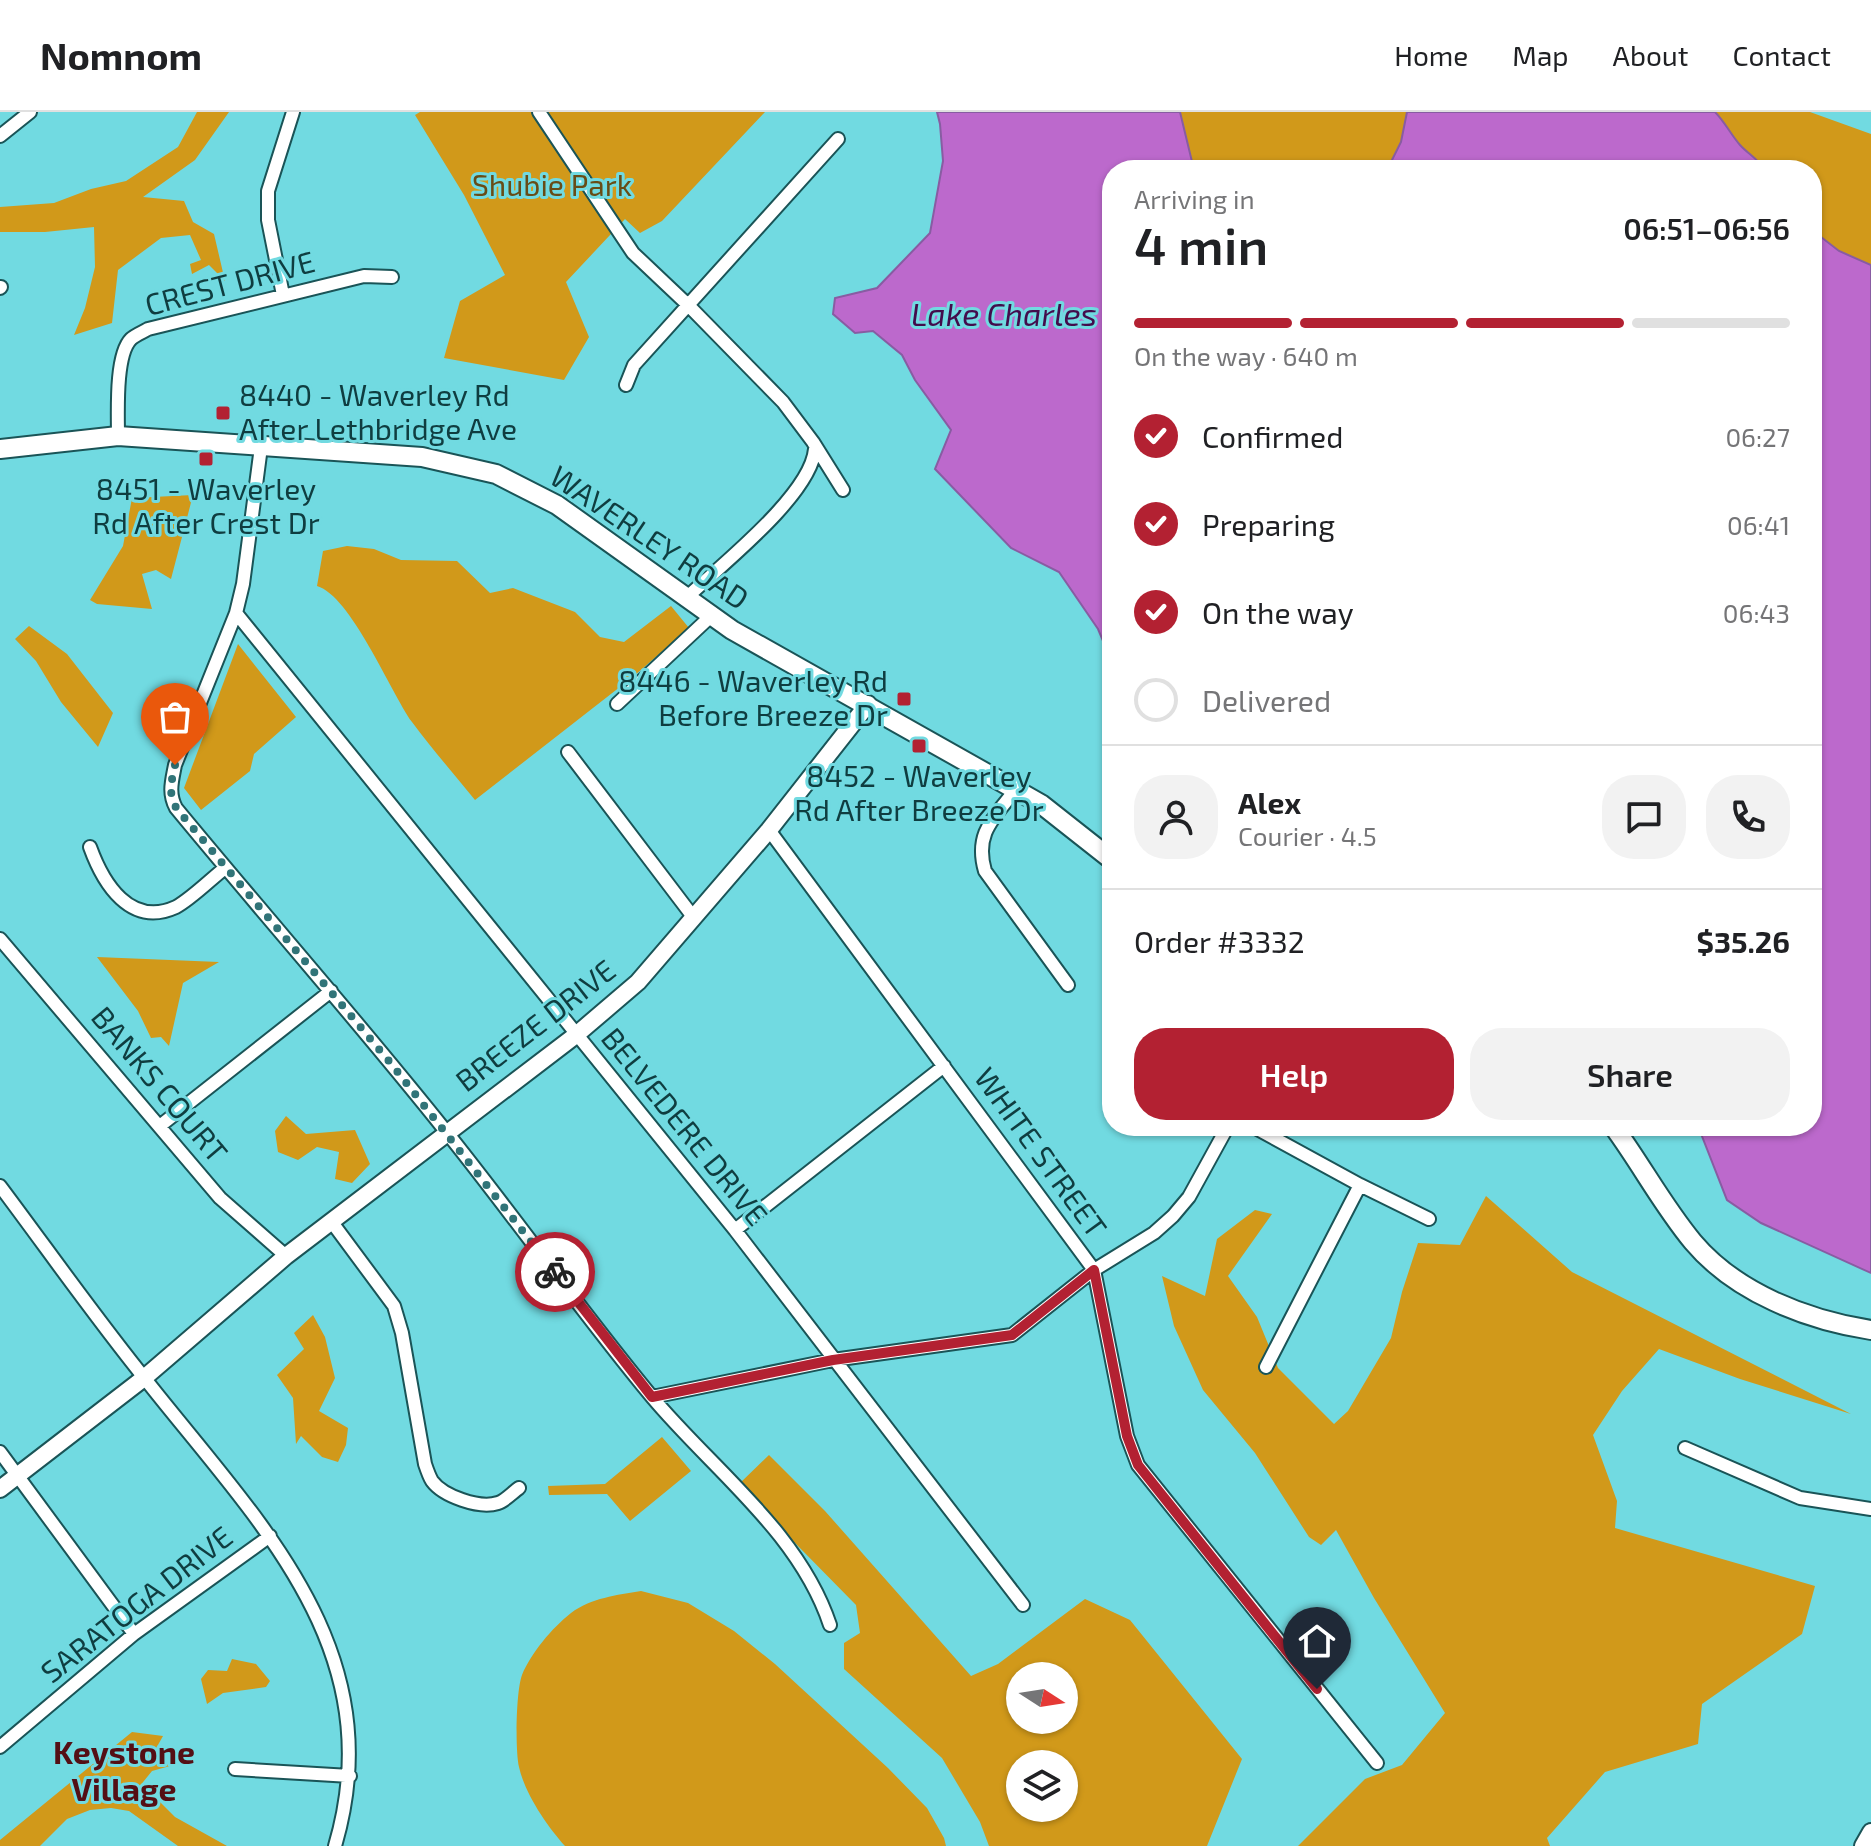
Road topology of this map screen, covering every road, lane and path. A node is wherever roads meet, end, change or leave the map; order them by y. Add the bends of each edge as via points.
1 (30, 112) edge
2 (293, 112) edge
3 (539, 112) edge
4 (0, 136) edge
5 (838, 139) dead end
6 (392, 277) dead end
7 (283, 295) junction
8 (688, 305) junction
9 (626, 385) dead end
10 (118, 436) junction
11 (261, 447) junction
12 (0, 449) edge
13 (815, 449) junction
14 (843, 490) dead end
15 (685, 599) junction
16 (236, 613) junction
17 (711, 616) junction
18 (617, 704) dead end
19 (868, 704) junction
20 (568, 752) dead end
21 (1016, 789) junction
22 (769, 830) junction
23 (90, 847) dead end
24 (1102, 852) edge
25 (225, 868) junction
26 (694, 918) junction
27 (0, 939) edge
28 (1068, 985) dead end
29 (331, 991) junction
30 (576, 1035) junction
31 (944, 1066) junction
32 (161, 1125) junction
33 (446, 1131) junction
34 (1223, 1136) edge
35 (1270, 1136) edge
36 (1620, 1136) edge
37 (1360, 1185) junction
38 (0, 1186) edge
39 (1429, 1219) dead end
40 (331, 1221) junction
41 (735, 1230) junction
42 (286, 1256) junction
43 (1094, 1270) junction
44 (1871, 1330) edge
45 (833, 1360) junction
46 (1266, 1367) dead end
47 (144, 1378) junction
48 (652, 1397) junction
49 (1685, 1448) dead end
50 (0, 1452) edge
51 (18, 1475) junction
52 (519, 1488) dead end
53 (0, 1489) edge
54 (1871, 1509) edge
55 (270, 1536) junction
56 (1023, 1605) dead end
57 (830, 1625) dead end
58 (134, 1634) junction
59 (0, 1747) edge
60 (1377, 1763) dead end
61 (235, 1769) dead end
62 (350, 1776) junction
63 (1871, 1832) edge
64 (335, 1846) edge
65 (1863, 1846) edge

1 - 4 street
2 - 7 street via 272,171 268,201
3 - 8 street via 633,253
5 - 8 street
6 - 7 street, CREST DRIVE via 364,276
7 - 10 street, CREST DRIVE via 148,329 130,340 119,392
8 - 9 street via 634,365
8 - 13 street via 783,402
10 - 11 main road, WAVERLEY ROAD
10 - 12 main road, WAVERLEY ROAD
11 - 15 main road, WAVERLEY ROAD via 422,457 496,474 557,505
11 - 16 street
13 - 14 street
13 - 15 street via 804,480 769,521
15 - 17 main road, WAVERLEY ROAD
16 - 25 street via 170,789 176,808
16 - 30 street, BELVEDERE DRIVE
17 - 18 street
17 - 19 main road, WAVERLEY ROAD
19 - 21 main road, WAVERLEY ROAD
19 - 22 street, BREEZE DRIVE
20 - 26 street
21 - 24 main road, WAVERLEY ROAD
21 - 28 street via 982,837 985,871
22 - 26 street, BREEZE DRIVE
22 - 31 street, WHITE STREET
23 - 25 street via 111,890 144,911 176,907
25 - 29 street
26 - 30 street, BREEZE DRIVE via 638,982
27 - 32 street, BANKS COURT
29 - 32 street
29 - 33 street
30 - 33 street, BREEZE DRIVE
30 - 41 street, BELVEDERE DRIVE
31 - 41 street
31 - 43 street, WHITE STREET
32 - 42 street, BANKS COURT via 220,1198
33 - 40 street, BREEZE DRIVE
33 - 48 street
34 - 43 street via 1173,1216
35 - 37 street
36 - 44 main road via 1680,1225 1711,1260 1780,1304
37 - 39 street
37 - 46 street
38 - 47 street
40 - 42 street, BREEZE DRIVE
40 - 52 street via 394,1306 430,1479 442,1491 477,1503 497,1503
41 - 45 street, BELVEDERE DRIVE
42 - 47 street, BREEZE DRIVE
43 - 45 street via 1012,1335
43 - 60 street, WHITE STREET via 1127,1436 1138,1465
45 - 48 street
45 - 56 street, BELVEDERE DRIVE
47 - 51 street, BREEZE DRIVE
47 - 55 street
48 - 57 street via 784,1542 820,1594
49 - 54 street via 1800,1498
50 - 51 street
51 - 53 street, BREEZE DRIVE
51 - 58 street
55 - 58 street, SARATOGA DRIVE
55 - 62 street via 299,1579 327,1637 347,1708
58 - 59 street, SARATOGA DRIVE
61 - 62 street
62 - 64 street
63 - 65 street

